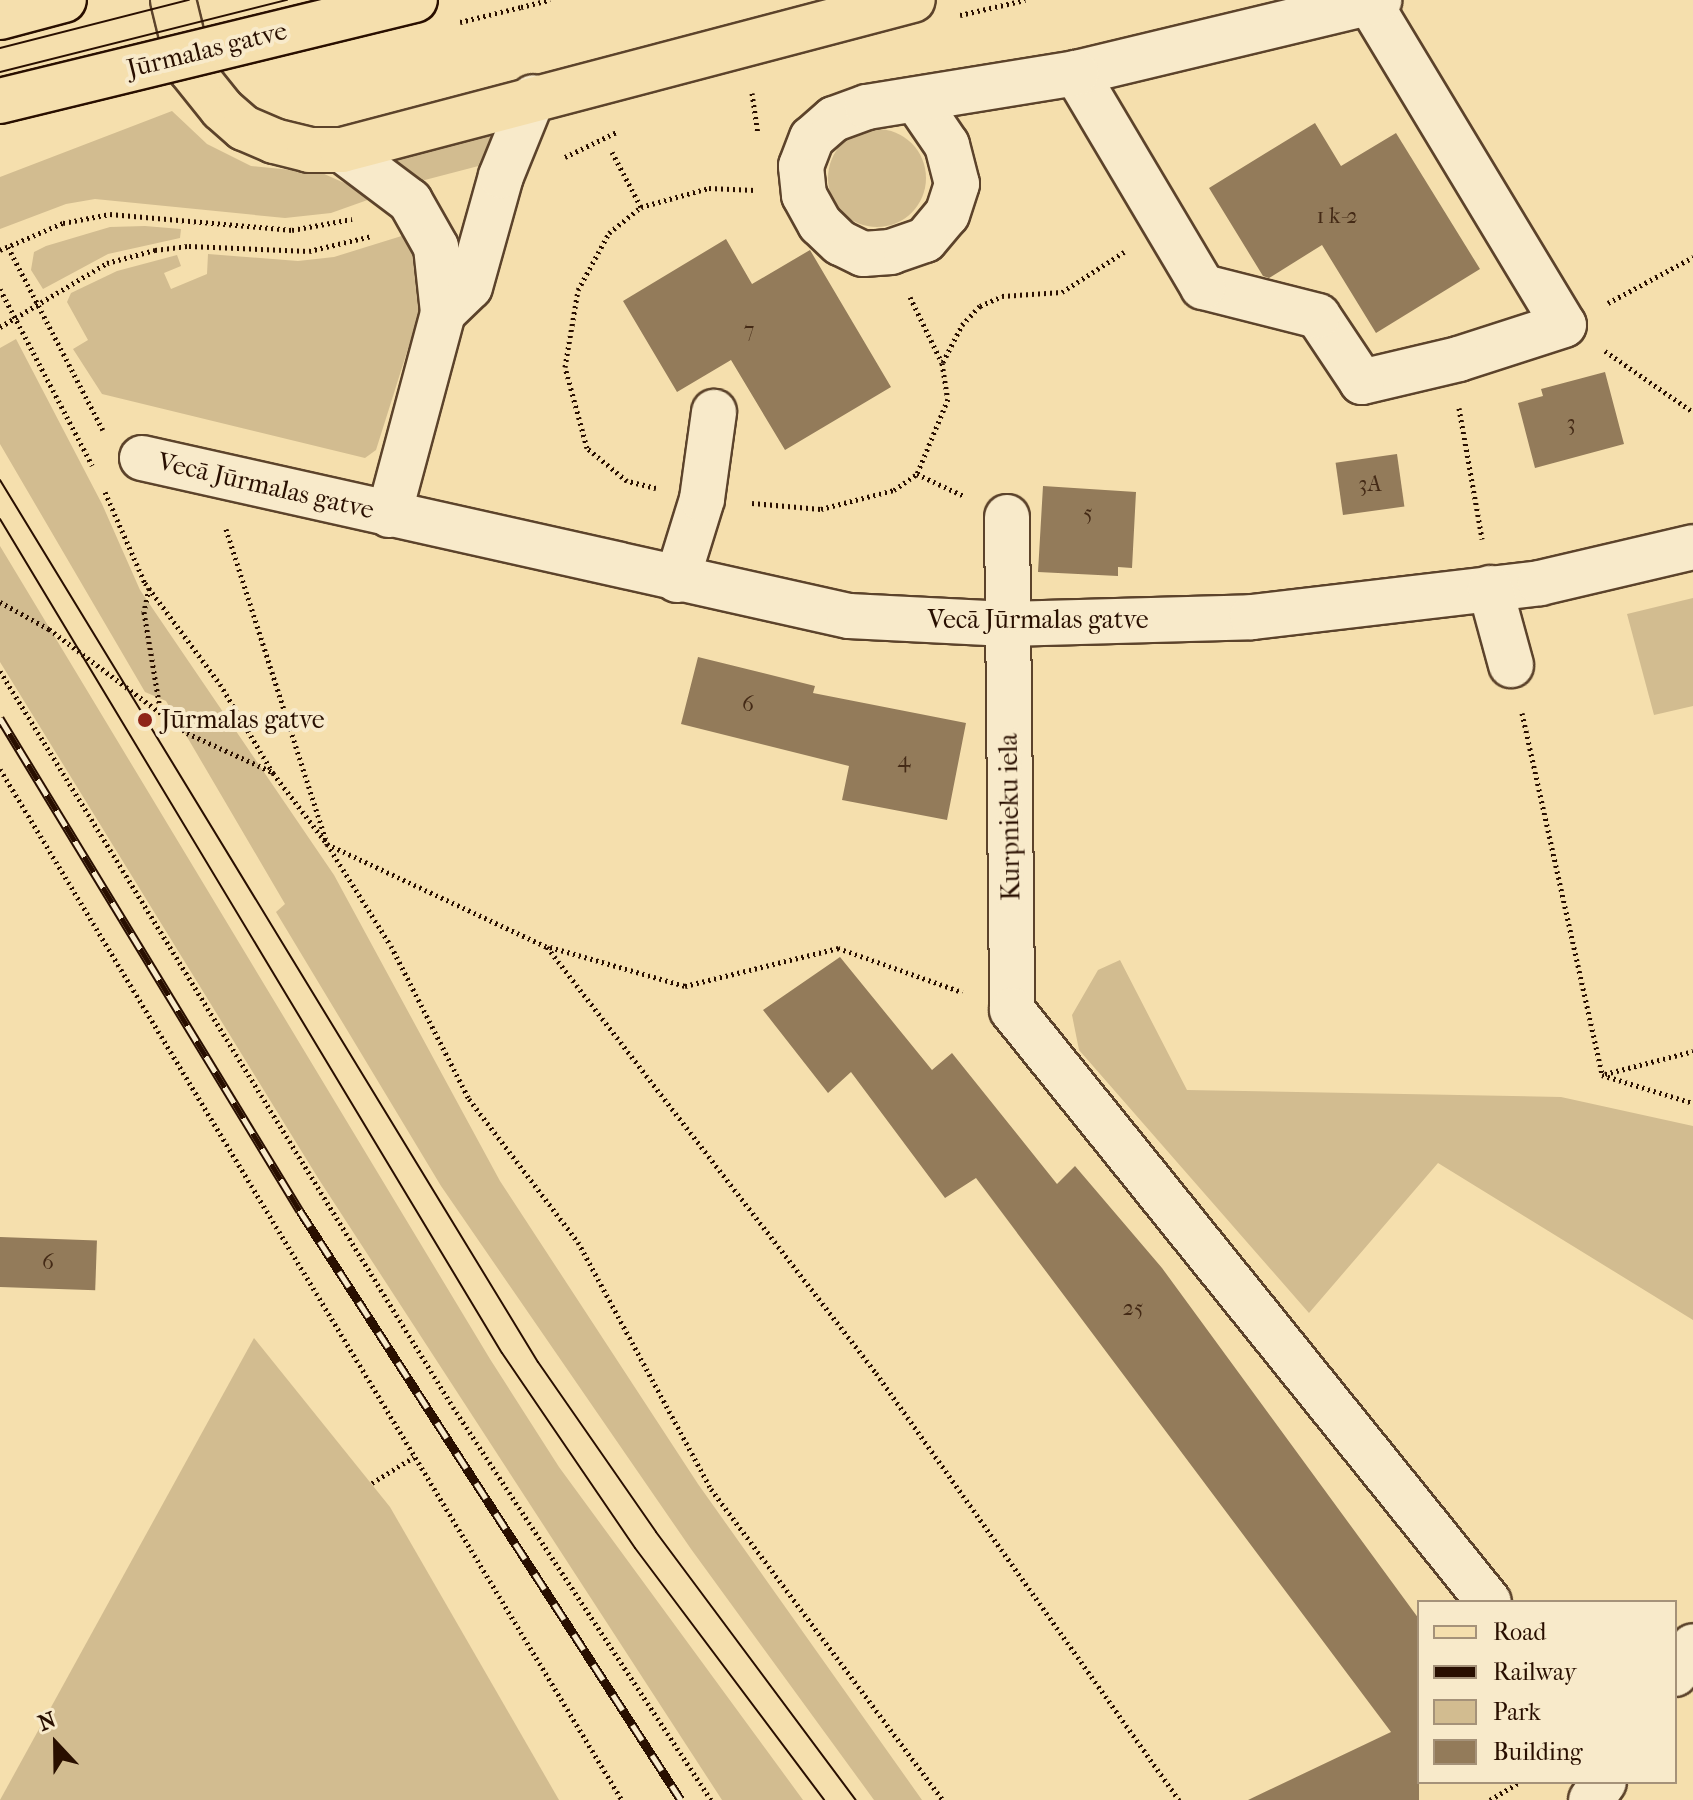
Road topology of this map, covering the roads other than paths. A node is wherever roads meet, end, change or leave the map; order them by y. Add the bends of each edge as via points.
1 (64, 0) edge
2 (173, 0) edge
3 (415, 0) edge
4 (913, 0) edge
5 (1374, 1) edge
6 (0, 17) edge
7 (1076, 73) junction
8 (533, 97) junction
9 (0, 101) edge
10 (917, 101) junction
11 (342, 150) junction
12 (443, 313) junction
13 (714, 412) dead end
14 (142, 458) road end
15 (389, 515) junction
16 (1007, 517) road end
17 (1693, 547) edge
18 (677, 580) junction
19 (1490, 588) junction
20 (1007, 624) junction
21 (1511, 665) road end
22 (1487, 1600) edge

1 - 6 main road, bridge
2 - 11 main road via 190,69 222,109 244,128 274,141 309,150
3 - 9 main road, Jūrmalas gatve, bridge
4 - 8 main road
5 - 7 street
5 - 7 street via 1564,325 1459,359 1362,382 1318,316 1203,287
7 - 10 street
8 - 11 main road
8 - 12 street, Vecā Jūrmalas gatve via 501,176 470,287
10 - 10 street via 947,145 957,184 947,214 925,240 891,252 863,254 840,243 820,224 804,195 801,166 812,138 834,119 867,107
11 - 12 street, Vecā Jūrmalas gatve via 378,173 423,219 436,247
12 - 15 street, Vecā Jūrmalas gatve
13 - 18 street via 702,499
14 - 15 street, Vecā Jūrmalas gatve
15 - 18 street, Vecā Jūrmalas gatve
16 - 20 street, Kurpnieku iela
17 - 19 street, Vecā Jūrmalas gatve via 1540,583
18 - 20 street, Vecā Jūrmalas gatve via 849,616
19 - 20 street, Vecā Jūrmalas gatve via 1252,617
19 - 21 street
20 - 22 street, Kurpnieku iela via 1012,1010

